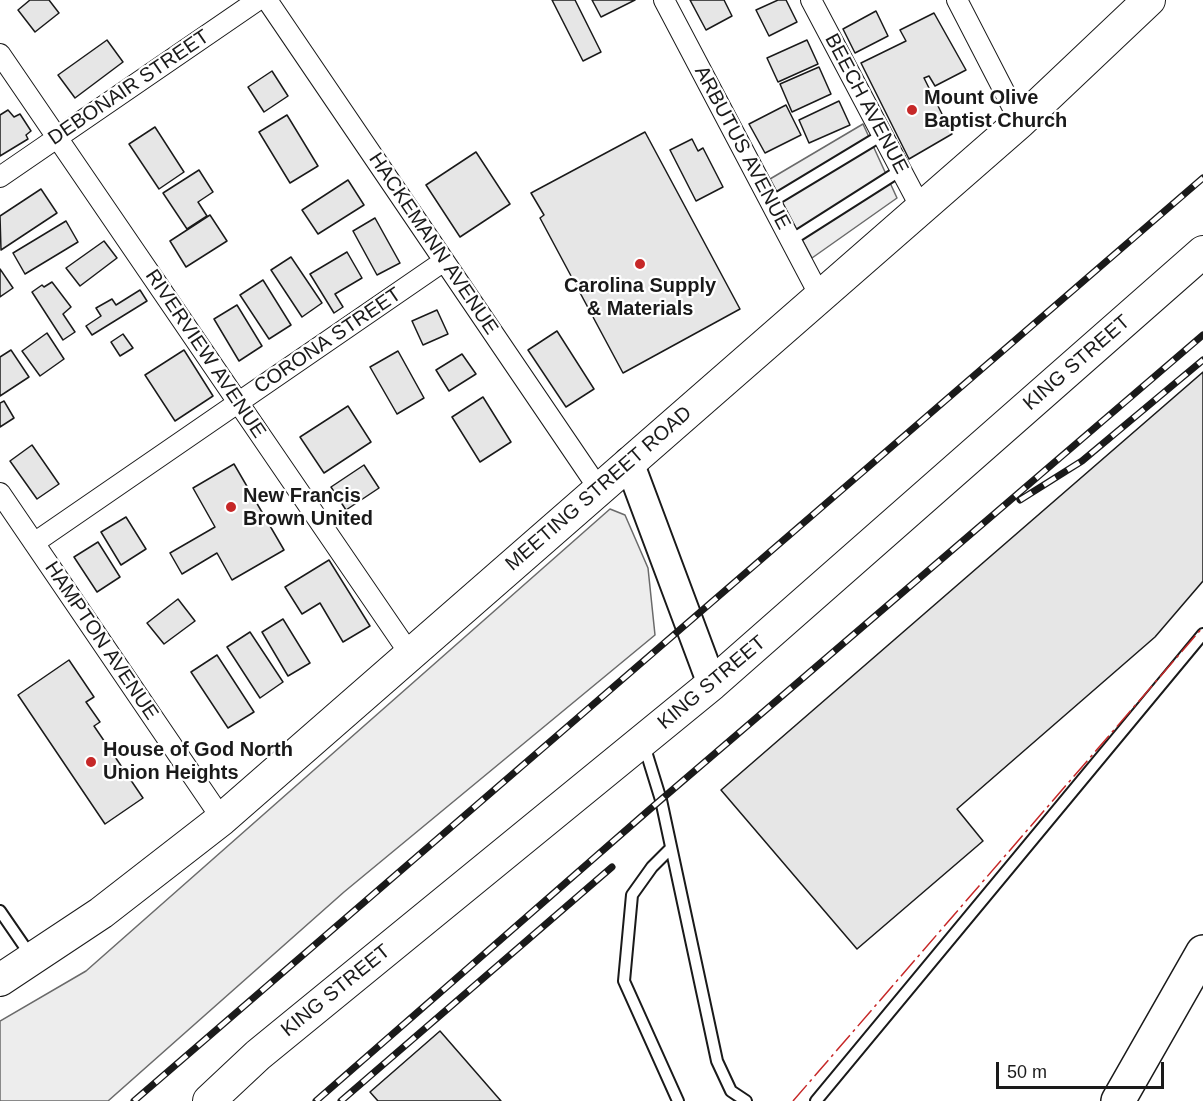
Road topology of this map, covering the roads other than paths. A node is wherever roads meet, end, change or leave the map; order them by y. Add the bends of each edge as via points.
1 (258, 0) edge
2 (267, 0) edge
3 (664, 0) edge
4 (811, 0) edge
5 (957, 0) edge
6 (1149, 0) edge
7 (0, 54) edge
8 (1020, 122) junction
9 (882, 135) junction
10 (57, 137) junction
11 (901, 170) junction
12 (0, 177) edge
13 (771, 202) junction
14 (921, 208) junction
15 (790, 240) junction
16 (1203, 252) edge
17 (444, 261) junction
18 (820, 296) junction
19 (238, 402) junction
20 (629, 462) junction
21 (599, 489) junction
22 (0, 493) edge
23 (34, 543) junction
24 (1203, 634) edge
25 (410, 654) junction
26 (712, 684) junction
27 (643, 741) junction
28 (222, 819) junction
29 (671, 848) junction
30 (0, 911) edge
31 (1203, 952) edge
32 (33, 959) junction
33 (0, 980) edge
34 (209, 1101) edge
35 (678, 1101) edge
36 (746, 1101) edge
37 (816, 1101) edge
38 (1118, 1101) edge

1 - 10 street, DEBONAIR STREET
2 - 17 street, HACKEMANN AVENUE
3 - 13 street, ARBUTUS AVENUE
4 - 9 street, BEECH AVENUE
5 - 8 street
6 - 8 main road, MEETING STREET ROAD
7 - 10 street, RIVERVIEW AVENUE
8 - 14 main road, MEETING STREET ROAD
9 - 11 street, BEECH AVENUE
9 - 13 lane
10 - 12 street, DEBONAIR STREET
10 - 19 street, RIVERVIEW AVENUE
11 - 14 street, BEECH AVENUE
11 - 15 lane
13 - 15 street, ARBUTUS AVENUE
14 - 18 main road, MEETING STREET ROAD
15 - 18 street, ARBUTUS AVENUE
16 - 26 main road, KING STREET
17 - 19 street, CORONA STREET
17 - 21 street, HACKEMANN AVENUE
18 - 20 main road, MEETING STREET ROAD
19 - 23 street, CORONA STREET
19 - 25 street, RIVERVIEW AVENUE
20 - 21 main road, MEETING STREET ROAD
20 - 26 main road
21 - 25 main road, MEETING STREET ROAD
22 - 23 street, HAMPTON AVENUE
23 - 28 street, HAMPTON AVENUE
24 - 37 lane
25 - 28 main road, MEETING STREET ROAD
26 - 27 main road, KING STREET
27 - 29 lane
27 - 34 main road, KING STREET via 258,1055
28 - 32 main road, MEETING STREET ROAD via 101,913
29 - 35 lane via 632,895 624,981
29 - 36 lane via 717,1061 731,1091
30 - 32 lane
31 - 38 highway
32 - 33 main road, MEETING STREET ROAD

